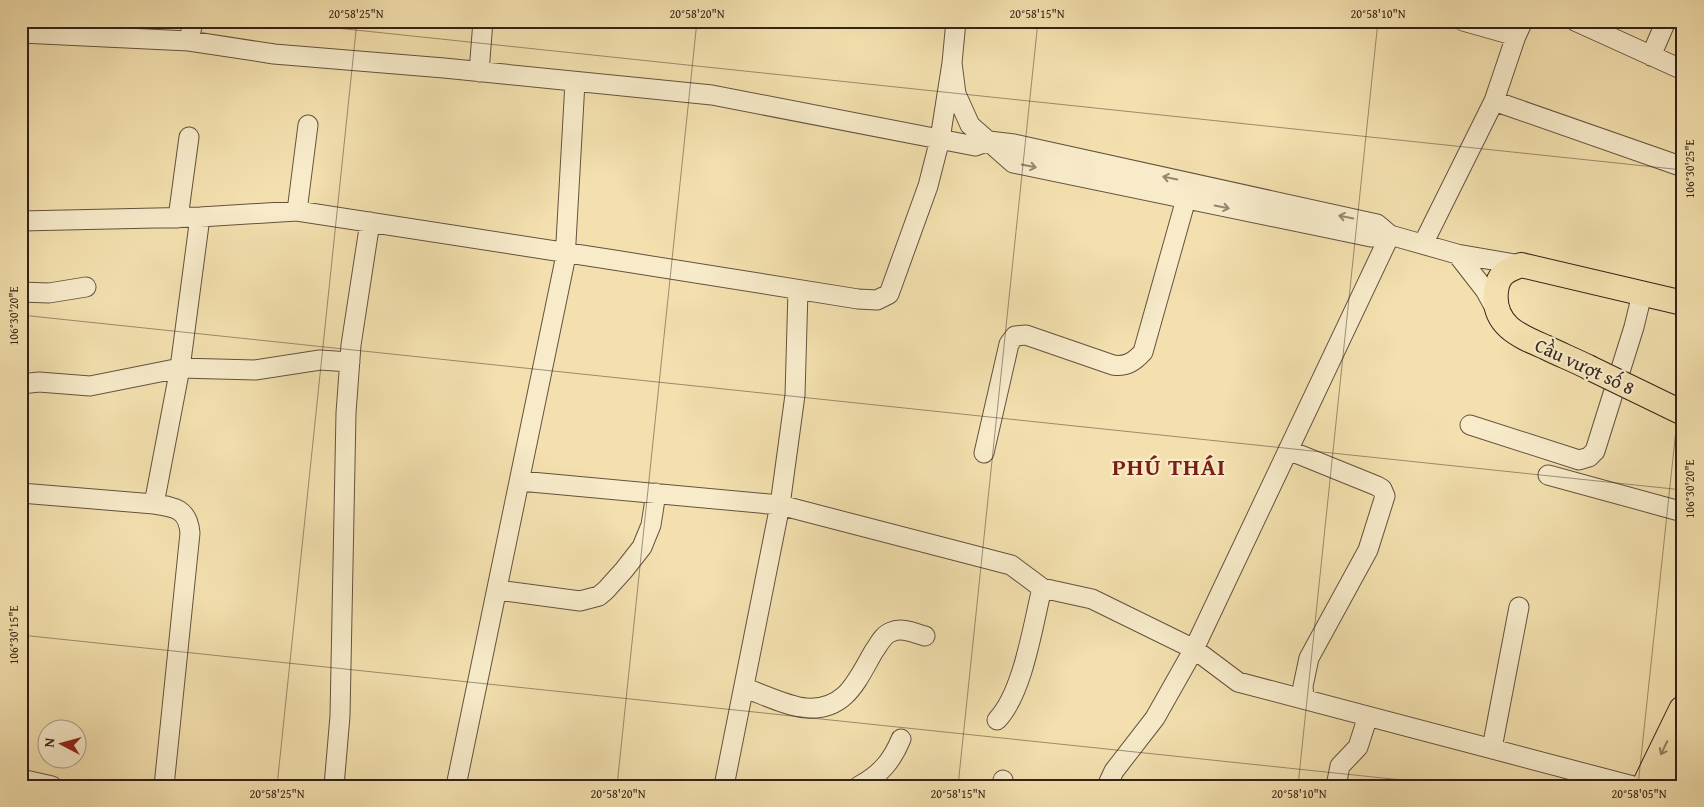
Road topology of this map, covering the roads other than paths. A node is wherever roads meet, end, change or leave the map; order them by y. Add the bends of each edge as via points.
1 (194, 21) edge
2 (483, 21) edge
3 (956, 21) edge
4 (1463, 21) edge
5 (1575, 21) edge
6 (1666, 21) edge
7 (1519, 29) edge
8 (21, 33) edge
9 (189, 41) junction
10 (1651, 56) junction
11 (952, 63) junction
12 (1683, 70) edge
13 (480, 72) junction
14 (575, 82) junction
15 (1494, 101) junction
16 (308, 125) dead end
17 (189, 137) dead end
18 (940, 139) junction
19 (989, 141) junction
20 (1683, 167) edge
21 (1186, 199) junction
22 (297, 211) junction
23 (200, 217) junction
24 (178, 218) junction
25 (21, 221) edge
26 (370, 222) junction
27 (1390, 235) junction
28 (1422, 244) junction
29 (565, 252) junction
30 (1457, 254) junction
31 (1520, 265) junction
32 (86, 287) dead end
33 (798, 290) junction
34 (21, 292) edge
35 (1642, 294) junction
36 (1683, 303) edge
37 (1496, 310) junction
38 (350, 362) junction
39 (180, 368) junction
40 (21, 384) edge
41 (1683, 413) edge
42 (1470, 425) dead end
43 (1288, 450) junction
44 (984, 453) dead end
45 (1548, 474) dead end
46 (520, 481) junction
47 (21, 493) edge
48 (656, 493) junction
49 (154, 504) junction
50 (780, 505) junction
51 (1683, 512) edge
52 (1042, 588) junction
53 (498, 590) junction
54 (1519, 607) dead end
55 (925, 636) dead end
56 (1194, 649) junction
57 (745, 688) junction
58 (1304, 699) junction
59 (1683, 710) edge
60 (1368, 716) junction
61 (997, 720) dead end
62 (901, 740) dead end
63 (1492, 748) junction
64 (1683, 758) edge
65 (21, 779) edge
66 (52, 786) edge
67 (164, 786) edge
68 (334, 786) edge
69 (456, 786) edge
70 (724, 786) edge
71 (859, 786) edge
72 (1107, 786) edge
73 (1336, 786) edge
74 (1633, 786) edge
75 (1646, 786) edge
76 (1670, 786) edge

1 - 9 street
2 - 13 street
3 - 11 street
4 - 7 street
5 - 10 street
6 - 10 street
7 - 15 street
8 - 9 street
9 - 13 street via 274,54
10 - 12 street
11 - 18 street
11 - 19 street via 956,94 970,125
13 - 14 street
14 - 18 street via 712,95
14 - 29 street
15 - 20 street
15 - 28 street
16 - 22 street
17 - 24 street
18 - 19 street via 975,146
18 - 33 street via 928,186 889,294 877,300
19 -> 21 street via 1013,163
27 -> 19 street via 1377,224
21 -> 27 street via 1371,237
21 - 44 street via 1142,352 1136,360 1121,366 1113,365 1026,336 1015,336 1010,344
22 - 23 street
22 - 26 street
23 - 24 street
23 - 39 street
24 - 25 street
26 - 29 street
26 - 38 street
27 - 28 street
27 - 43 street
28 - 30 street
29 - 33 street
29 - 46 street
30 - 31 street
30 - 37 street, Cầu vượt số 8
31 - 35 main road
31 - 37 main road via 1500,276 1495,296
32 - 34 street via 49,293
33 - 50 street via 794,395
35 - 36 main road
35 - 42 street via 1595,451 1589,457 1579,460
37 - 41 main road, Cầu vượt số 8, bridge via 1506,326 1517,335
38 - 39 street via 320,360 256,370
38 - 68 street via 346,413 340,716
39 - 40 street via 90,386 39,382
39 - 49 street
43 - 56 street
43 - 58 street via 1377,486 1385,496 1368,550 1309,658
45 - 51 street
46 - 48 street
46 - 53 street
47 - 49 street
48 - 50 street
48 - 53 street via 651,525 642,547 599,596 580,601
49 - 67 street via 177,509 185,515 190,533
50 - 52 street via 1011,565
50 - 57 street
52 - 56 street via 1092,599
52 - 61 street via 1016,690
53 - 69 street
54 - 63 street
55 - 57 street via 908,631 890,632 880,641 852,690 833,704 816,708 798,707
56 - 58 street via 1238,682
56 - 72 street via 1155,718 1114,771
57 - 70 street
58 - 60 street
59 -> 75 highway
60 - 63 street
60 - 73 street via 1358,747 1340,766
62 - 71 street via 886,766
63 - 74 street
64 - 76 highway
65 - 66 street

